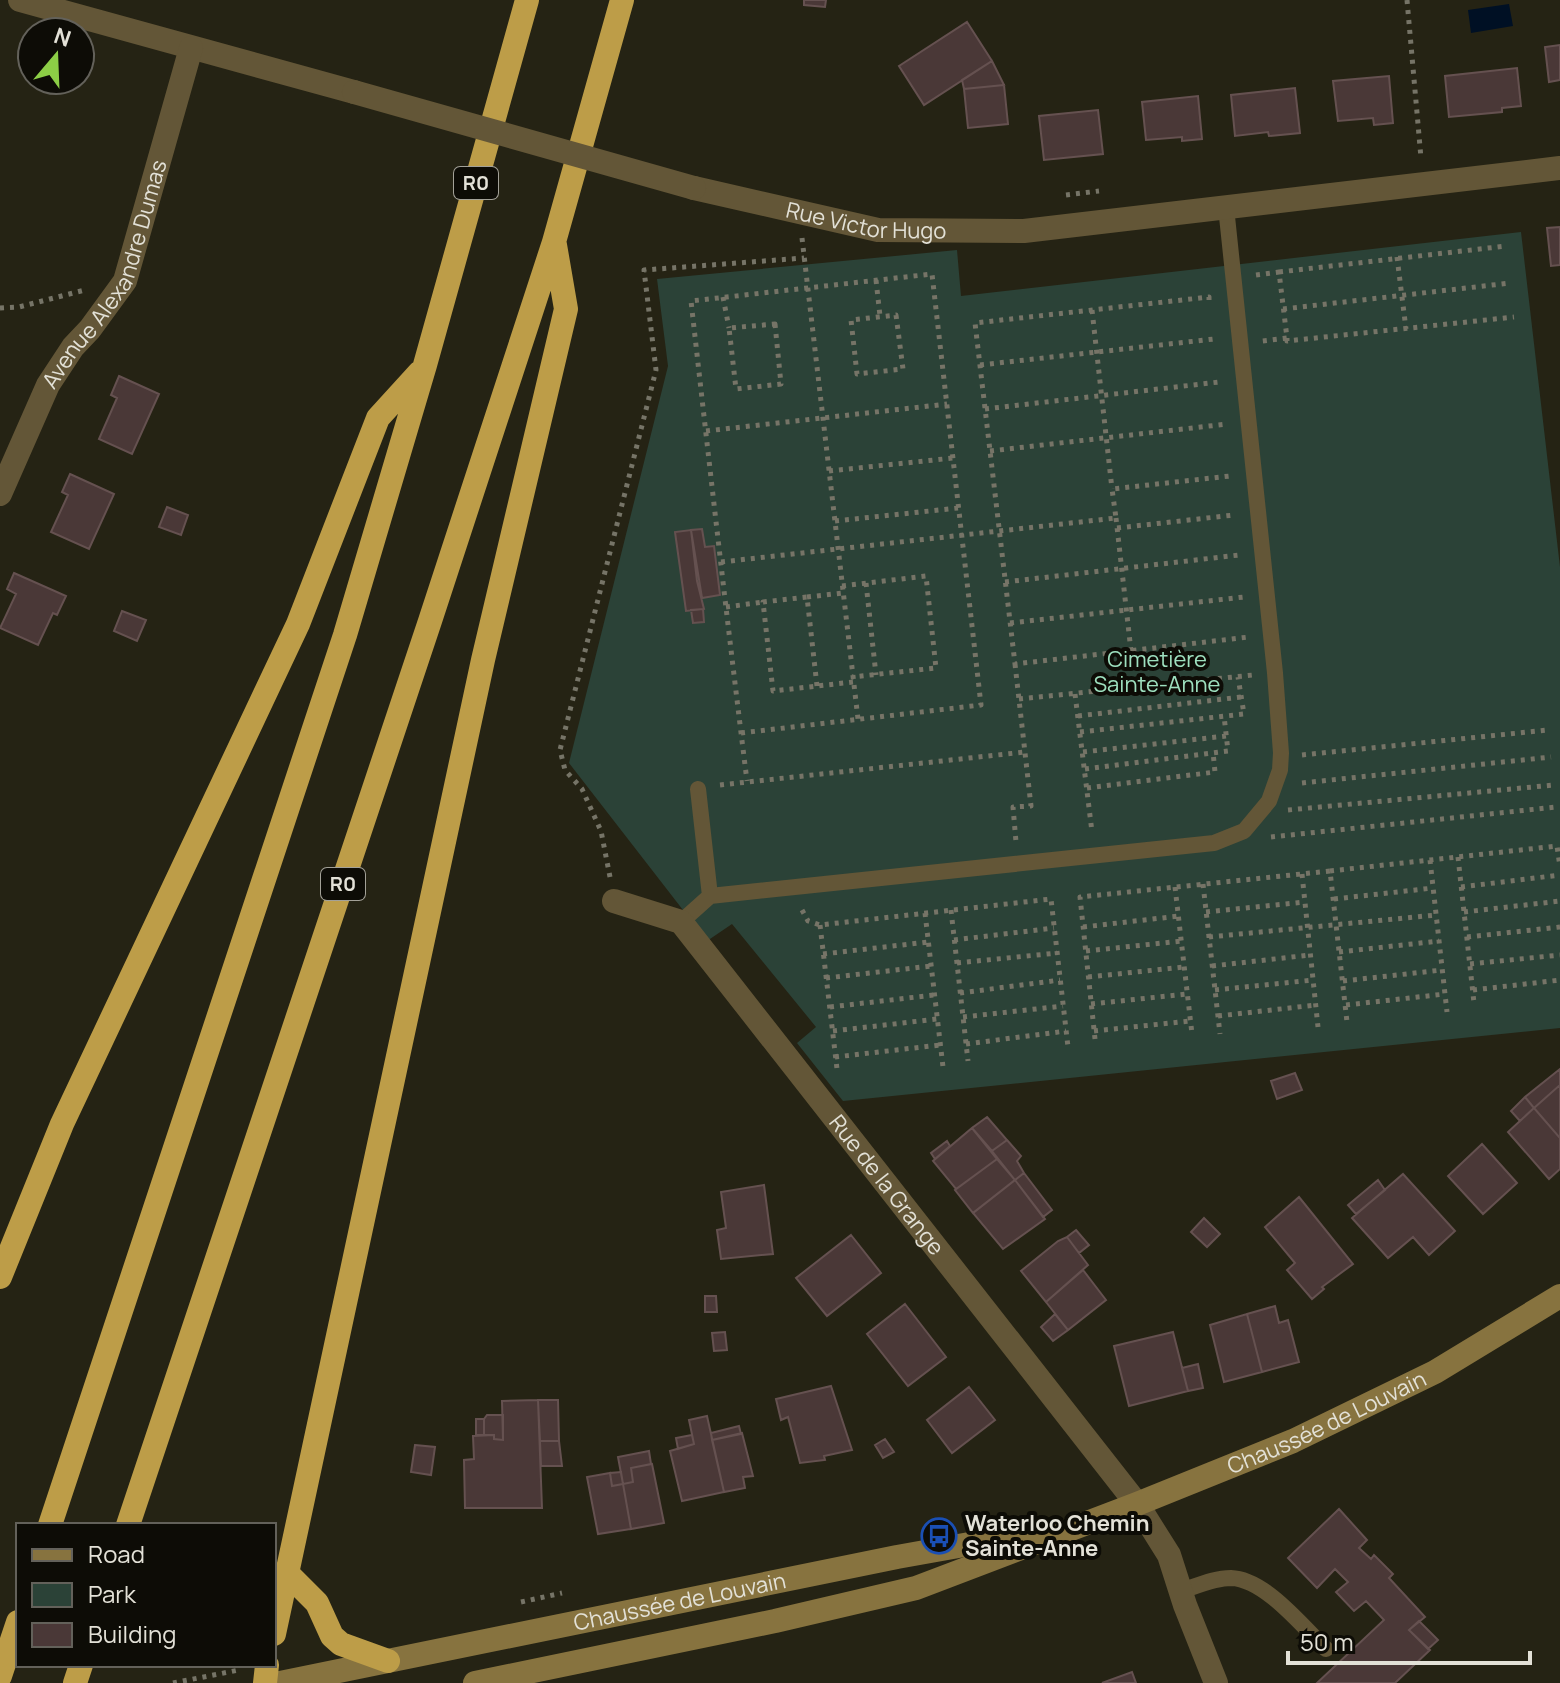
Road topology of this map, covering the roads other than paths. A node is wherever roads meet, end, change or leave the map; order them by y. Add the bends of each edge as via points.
1 (20, 0) edge
2 (527, 0) edge
3 (622, 0) edge
4 (191, 48) junction
5 (1560, 168) edge
6 (1226, 207) junction
7 (554, 242) junction
8 (425, 365) junction
9 (0, 494) edge
10 (698, 789) dead end
11 (710, 896) junction
12 (614, 901) road end
13 (681, 922) junction
14 (0, 1277) edge
15 (1560, 1296) edge
16 (1137, 1504) junction
17 (51, 1523) edge
18 (129, 1523) edge
19 (1080, 1524) junction
20 (287, 1573) junction
21 (1181, 1591) junction
22 (276, 1625) edge
23 (16, 1628) edge
24 (1326, 1649) dead end
25 (388, 1661) junction
26 (0, 1676) edge
27 (280, 1683) edge
28 (475, 1683) edge
29 (1216, 1683) edge

1 - 4 street, Rue Victor Hugo
2 - 8 highway, R0
3 - 7 highway, R0
4 - 6 street, Rue Victor Hugo, bridge via 694,188 878,230 1024,231
4 - 9 street, Avenue Alexandre Dumas via 125,281 48,385
5 - 6 street, Rue Victor Hugo
6 - 11 lane via 1275,673 1281,757 1269,801 1244,831 1214,843
7 - 18 highway, R0
7 - 20 highway via 566,309 483,660
8 - 14 highway via 378,418 298,624 62,1124
8 - 17 highway, R0 via 345,635
10 - 11 lane
11 - 13 lane
12 - 13 street
13 - 16 street, Rue de la Grange
15 - 16 main road, Chaussée de Louvain via 1435,1372 1293,1441
16 - 19 main road, Chaussée de Louvain
16 - 21 street, Rue de la Grange via 1169,1555
19 - 25 main road, Chaussée de Louvain
19 - 28 main road, Chaussée de Louvain via 916,1588
20 - 22 highway
20 - 25 highway via 317,1603 341,1644
21 - 24 lane via 1224,1578 1247,1581 1268,1593
21 - 29 street, Rue de la Grange
23 - 26 highway
25 - 27 main road, Chaussée de Louvain

